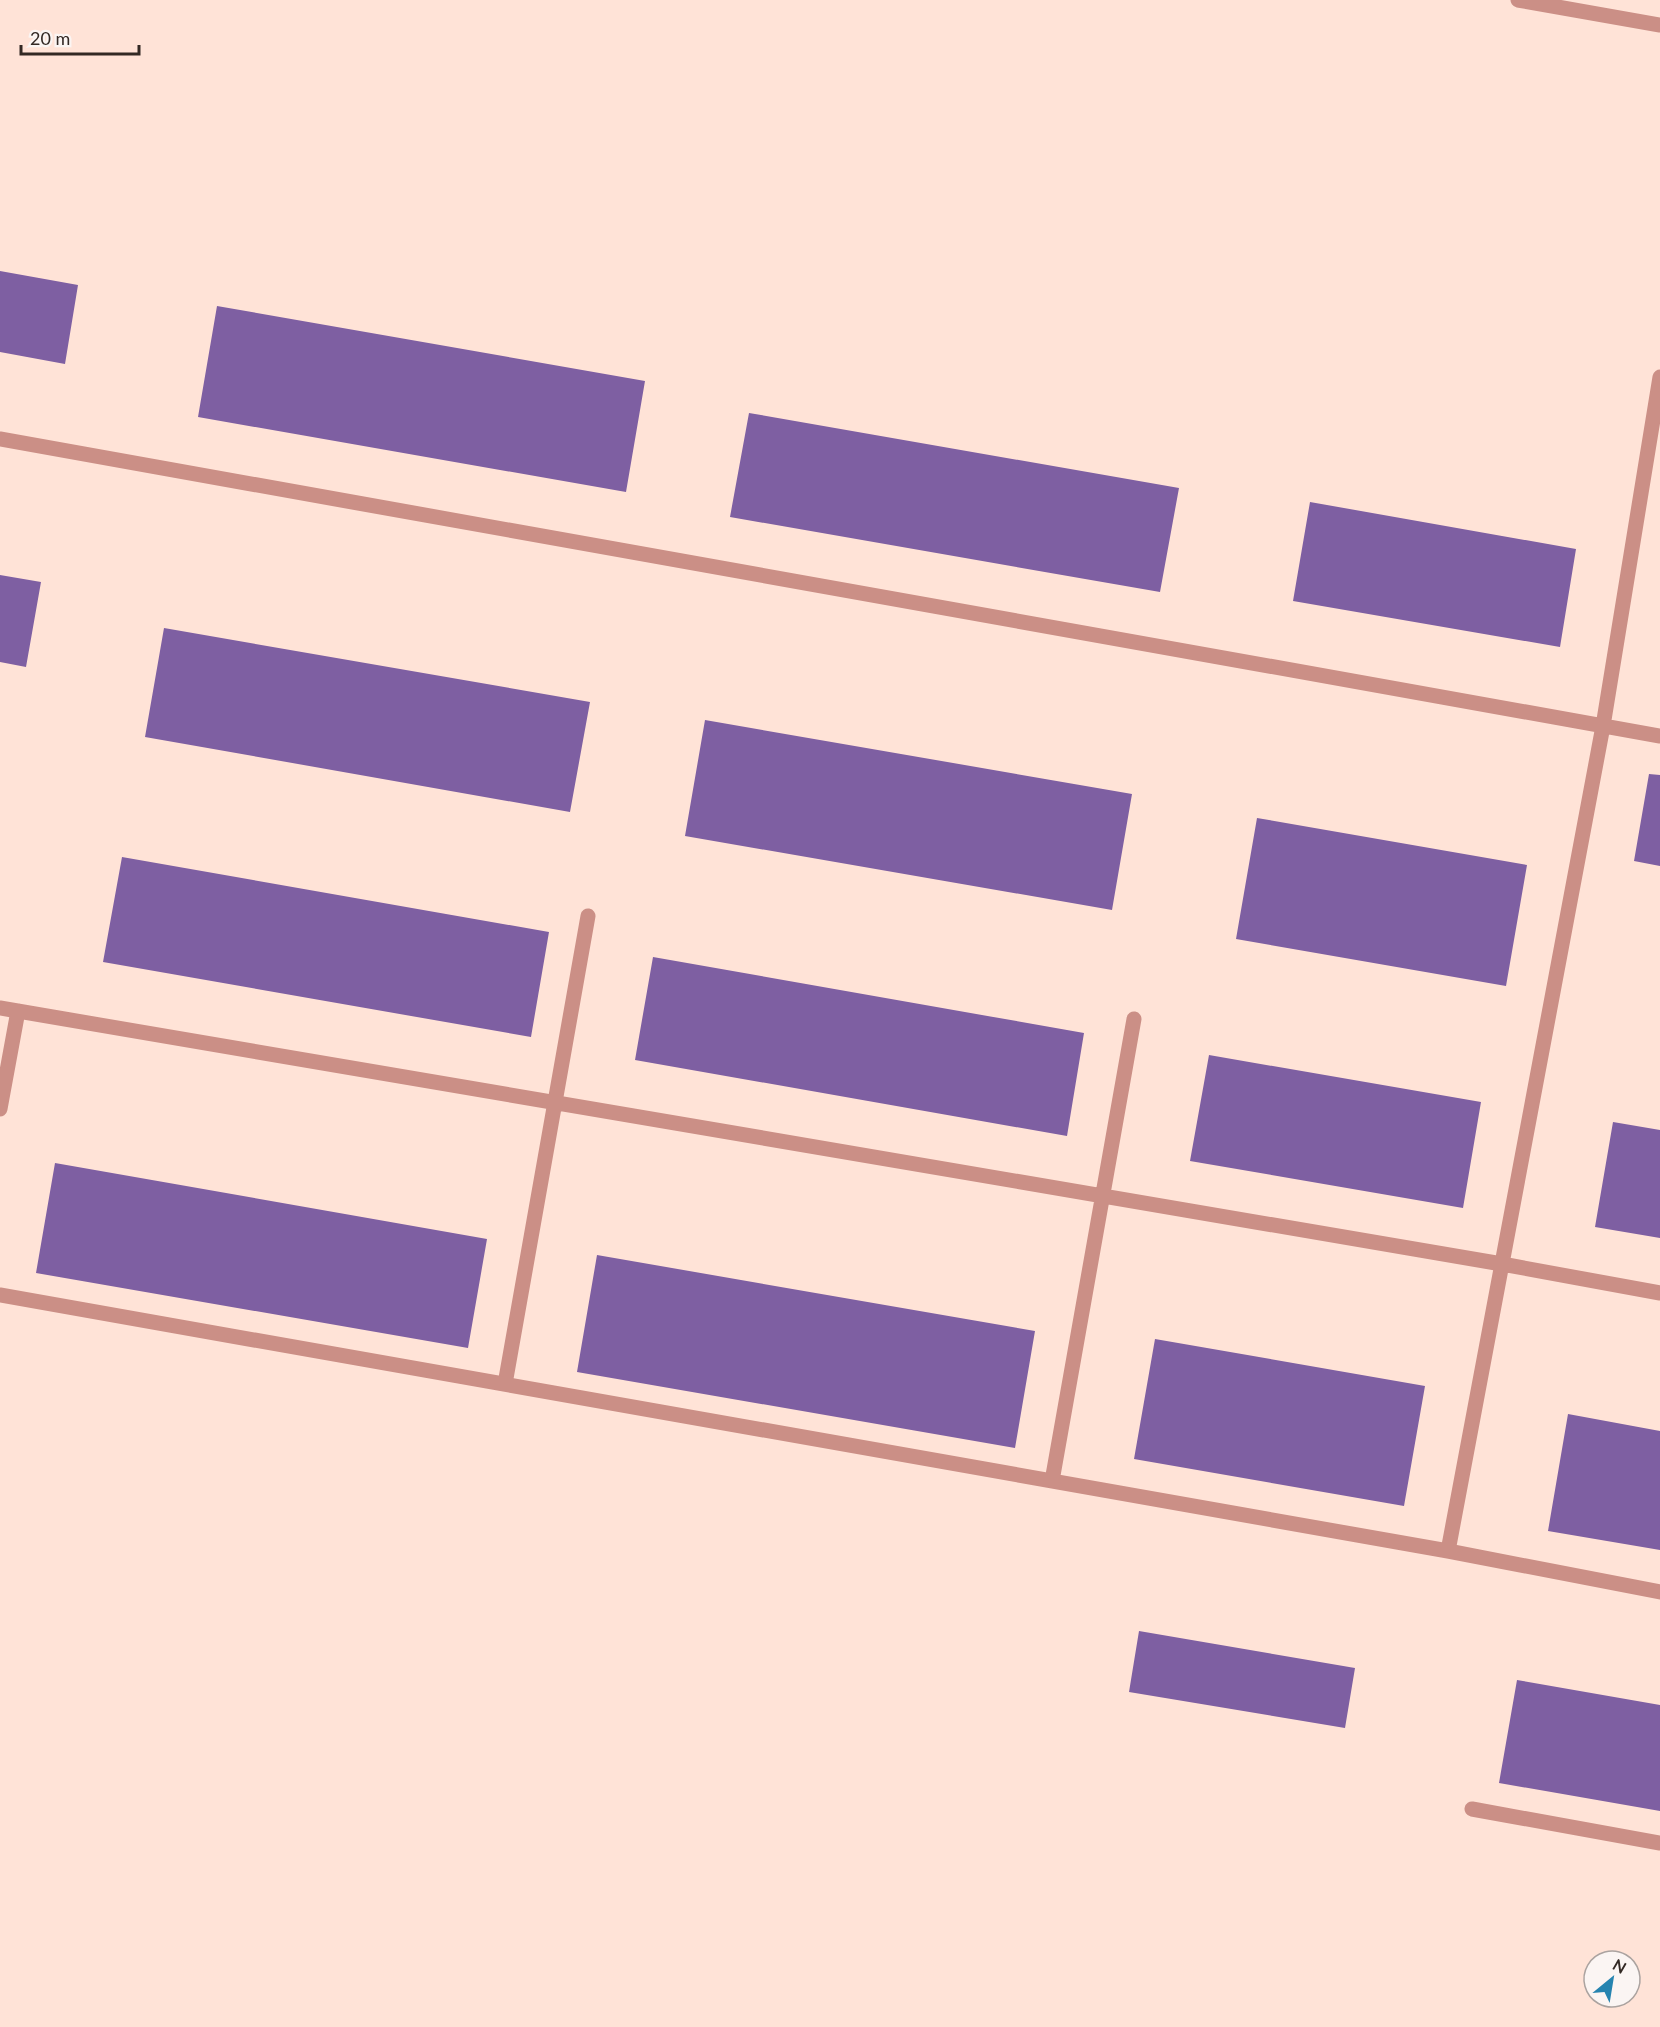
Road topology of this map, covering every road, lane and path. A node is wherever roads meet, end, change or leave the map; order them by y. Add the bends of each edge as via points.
1 (1518, 0) edge
2 (1660, 25) edge
3 (1660, 377) edge
4 (0, 439) edge
5 (1604, 726) junction
6 (1660, 736) edge
7 (588, 916) dead end
8 (0, 1008) edge
9 (18, 1011) junction
10 (1134, 1019) dead end
11 (555, 1102) junction
12 (0, 1109) edge
13 (1104, 1196) junction
14 (1502, 1264) junction
15 (1660, 1293) edge
16 (0, 1295) edge
17 (505, 1384) junction
18 (1053, 1481) junction
19 (1448, 1551) junction
20 (1660, 1592) edge
21 (1472, 1809) dead end
22 (1660, 1843) edge

1 - 2 lane
3 - 5 lane
4 - 5 lane
5 - 6 lane
5 - 14 lane
7 - 11 lane
8 - 9 lane
9 - 11 lane
9 - 12 lane
10 - 13 lane
11 - 13 lane
11 - 17 lane
13 - 14 lane
13 - 18 lane
14 - 15 lane
14 - 19 lane
16 - 17 lane
17 - 18 lane
18 - 19 lane
19 - 20 lane
21 - 22 lane

